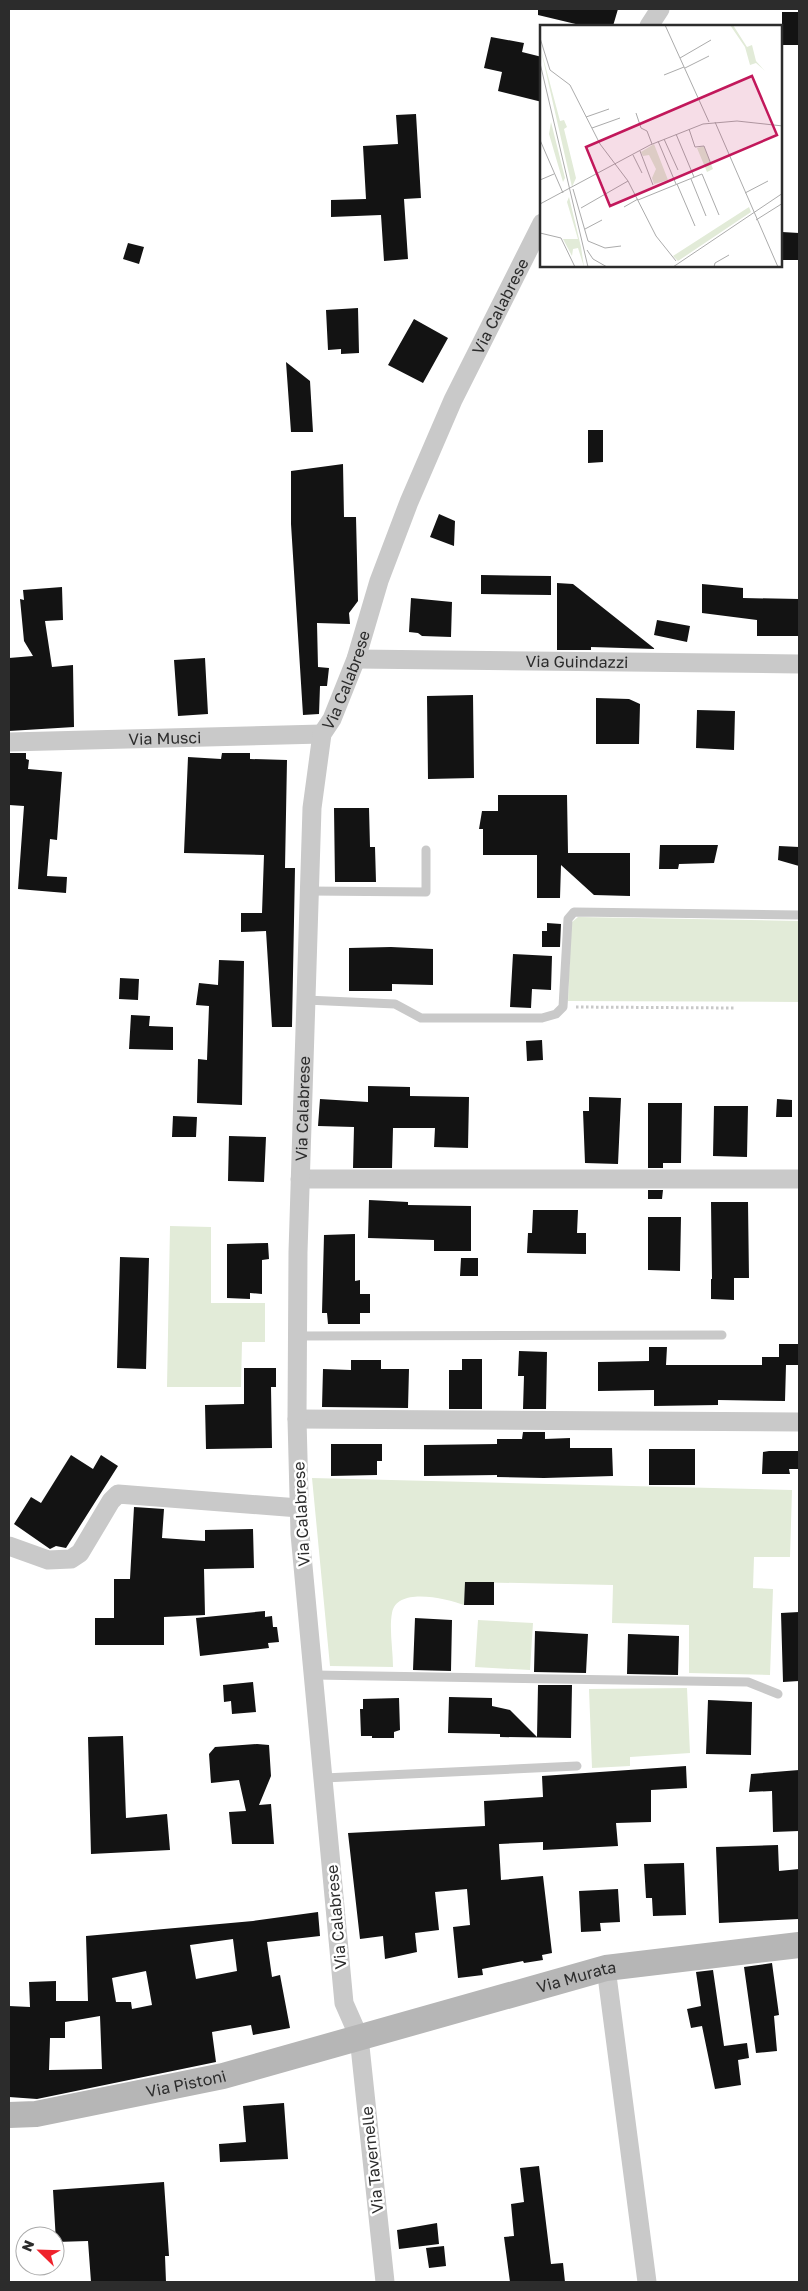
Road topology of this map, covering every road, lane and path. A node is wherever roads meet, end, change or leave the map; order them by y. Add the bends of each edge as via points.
1 (660, 9) edge
2 (650, 25) edge
3 (540, 227) edge
4 (356, 659) junction
5 (799, 664) edge
6 (322, 734) junction
7 (9, 742) edge
8 (426, 850) dead end
9 (309, 891) junction
10 (799, 915) edge
11 (306, 1000) junction
12 (562, 1007) junction
13 (735, 1008) dead end
14 (300, 1179) junction
15 (799, 1179) edge
16 (722, 1335) dead end
17 (297, 1336) junction
18 (296, 1420) junction
19 (799, 1422) edge
20 (299, 1508) junction
21 (9, 1546) edge
22 (314, 1675) junction
23 (778, 1694) dead end
24 (577, 1766) dead end
25 (324, 1778) junction
26 (799, 1945) edge
27 (606, 1968) junction
28 (359, 2037) junction
29 (9, 2115) edge
30 (385, 2282) edge
31 (647, 2282) edge

1 - 2 street
3 - 4 street, Via Calabrese via 453,400 409,502 379,581
4 - 5 street, Via Guindazzi
4 - 6 street, Via Calabrese via 332,719
6 - 7 street, Via Musci
6 - 9 street, Via Calabrese via 312,808
8 - 9 lane via 426,892
9 - 11 street, Via Calabrese
10 - 12 lane via 574,912 568,919
11 - 12 lane via 395,1004 421,1018 542,1018 556,1014
11 - 14 street, Via Calabrese
12 - 13 path
14 - 15 street
14 - 17 street, Via Calabrese
16 - 17 lane
17 - 18 street, Via Calabrese
18 - 19 street
18 - 20 street, Via Calabrese
20 - 21 street via 118,1494 80,1554 70,1559 48,1560
20 - 22 street, Via Calabrese
22 - 23 lane via 748,1682
22 - 25 street, Via Calabrese
24 - 25 lane
25 - 28 street, Via Calabrese via 344,2003
26 - 27 street, Via Murata
27 - 28 street, Via Murata
27 - 31 street
28 - 29 street, Via Pistoni via 224,2076 36,2114
28 - 30 street, Via Tavernelle

